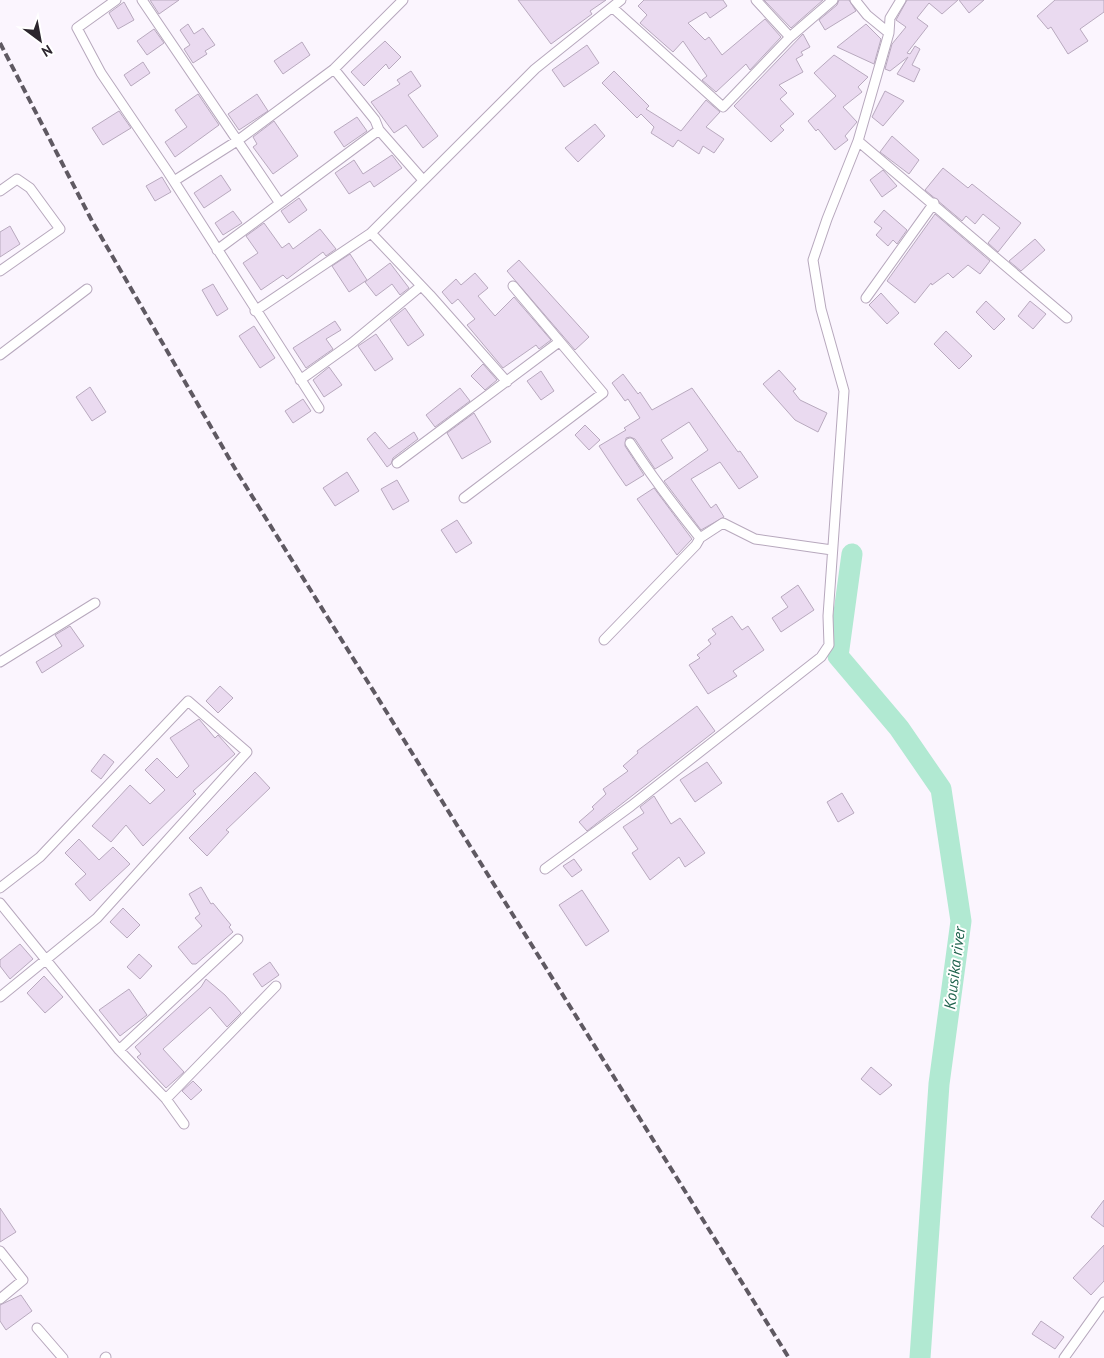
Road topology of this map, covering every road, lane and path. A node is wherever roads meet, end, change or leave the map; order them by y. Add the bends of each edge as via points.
1 (116, 0) edge
2 (142, 0) edge
3 (403, 0) edge
4 (621, 0) edge
5 (756, 0) edge
6 (833, 0) edge
7 (855, 0) edge
8 (901, 0) edge
9 (612, 8) junction
10 (889, 33) junction
11 (790, 37) junction
12 (334, 70) junction
13 (379, 130) junction
14 (237, 141) junction
15 (858, 141) junction
16 (423, 180) junction
17 (174, 181) junction
18 (0, 191) edge
19 (280, 202) junction
20 (934, 203) junction
21 (371, 233) junction
22 (217, 250) junction
23 (0, 271) edge
24 (421, 286) junction
25 (513, 286) dead end
26 (87, 289) dead end
27 (866, 298) dead end
28 (255, 311) junction
29 (1067, 318) dead end
30 (559, 342) junction
31 (0, 355) edge
32 (300, 380) junction
33 (506, 382) junction
34 (319, 408) dead end
35 (630, 443) dead end
36 (397, 463) dead end
37 (464, 498) dead end
38 (700, 538) junction
39 (832, 550) junction
40 (95, 603) dead end
41 (604, 640) dead end
42 (0, 662) edge
43 (545, 869) dead end
44 (0, 888) edge
45 (0, 903) edge
46 (238, 939) dead end
47 (45, 960) junction
48 (276, 986) dead end
49 (0, 997) edge
50 (119, 1050) junction
51 (166, 1099) junction
52 (184, 1124) dead end
53 (0, 1251) edge
54 (0, 1299) edge
55 (1104, 1302) edge
56 (37, 1328) dead end
57 (63, 1358) edge
58 (1064, 1358) edge

1 - 17 street via 77,28 102,73
2 - 14 street
3 - 12 street
4 - 9 street
5 - 11 street
6 - 11 street
7 - 10 street
8 - 10 street via 890,18
9 - 11 street via 723,107
9 - 16 street via 535,69
10 - 15 street
12 - 13 street via 375,120
12 - 14 street
13 - 16 street
13 - 19 street
14 - 17 street
14 - 19 street
15 - 20 street
15 - 39 street via 813,260 821,310 844,391
16 - 21 street
17 - 22 street
18 - 23 street via 17,178 30,188 60,229
19 - 22 street
20 - 27 street
20 - 29 street
21 - 24 street
21 - 28 street
22 - 28 street
24 - 32 street via 352,343
24 - 33 street
25 - 30 street via 555,333
26 - 31 street
28 - 32 street
30 - 33 street
30 - 37 street via 603,393
32 - 34 street
33 - 36 street
35 - 38 street via 661,484 664,494
38 - 39 street via 723,523 756,539
38 - 41 street
39 - 43 street via 829,645 821,657
40 - 42 street
44 - 47 street via 40,857 188,700 247,752 97,918
45 - 47 street
46 - 50 street
47 - 49 street
47 - 50 street
48 - 51 street
50 - 51 street
51 - 52 street
53 - 54 street via 23,1280
55 - 58 street
56 - 57 street

